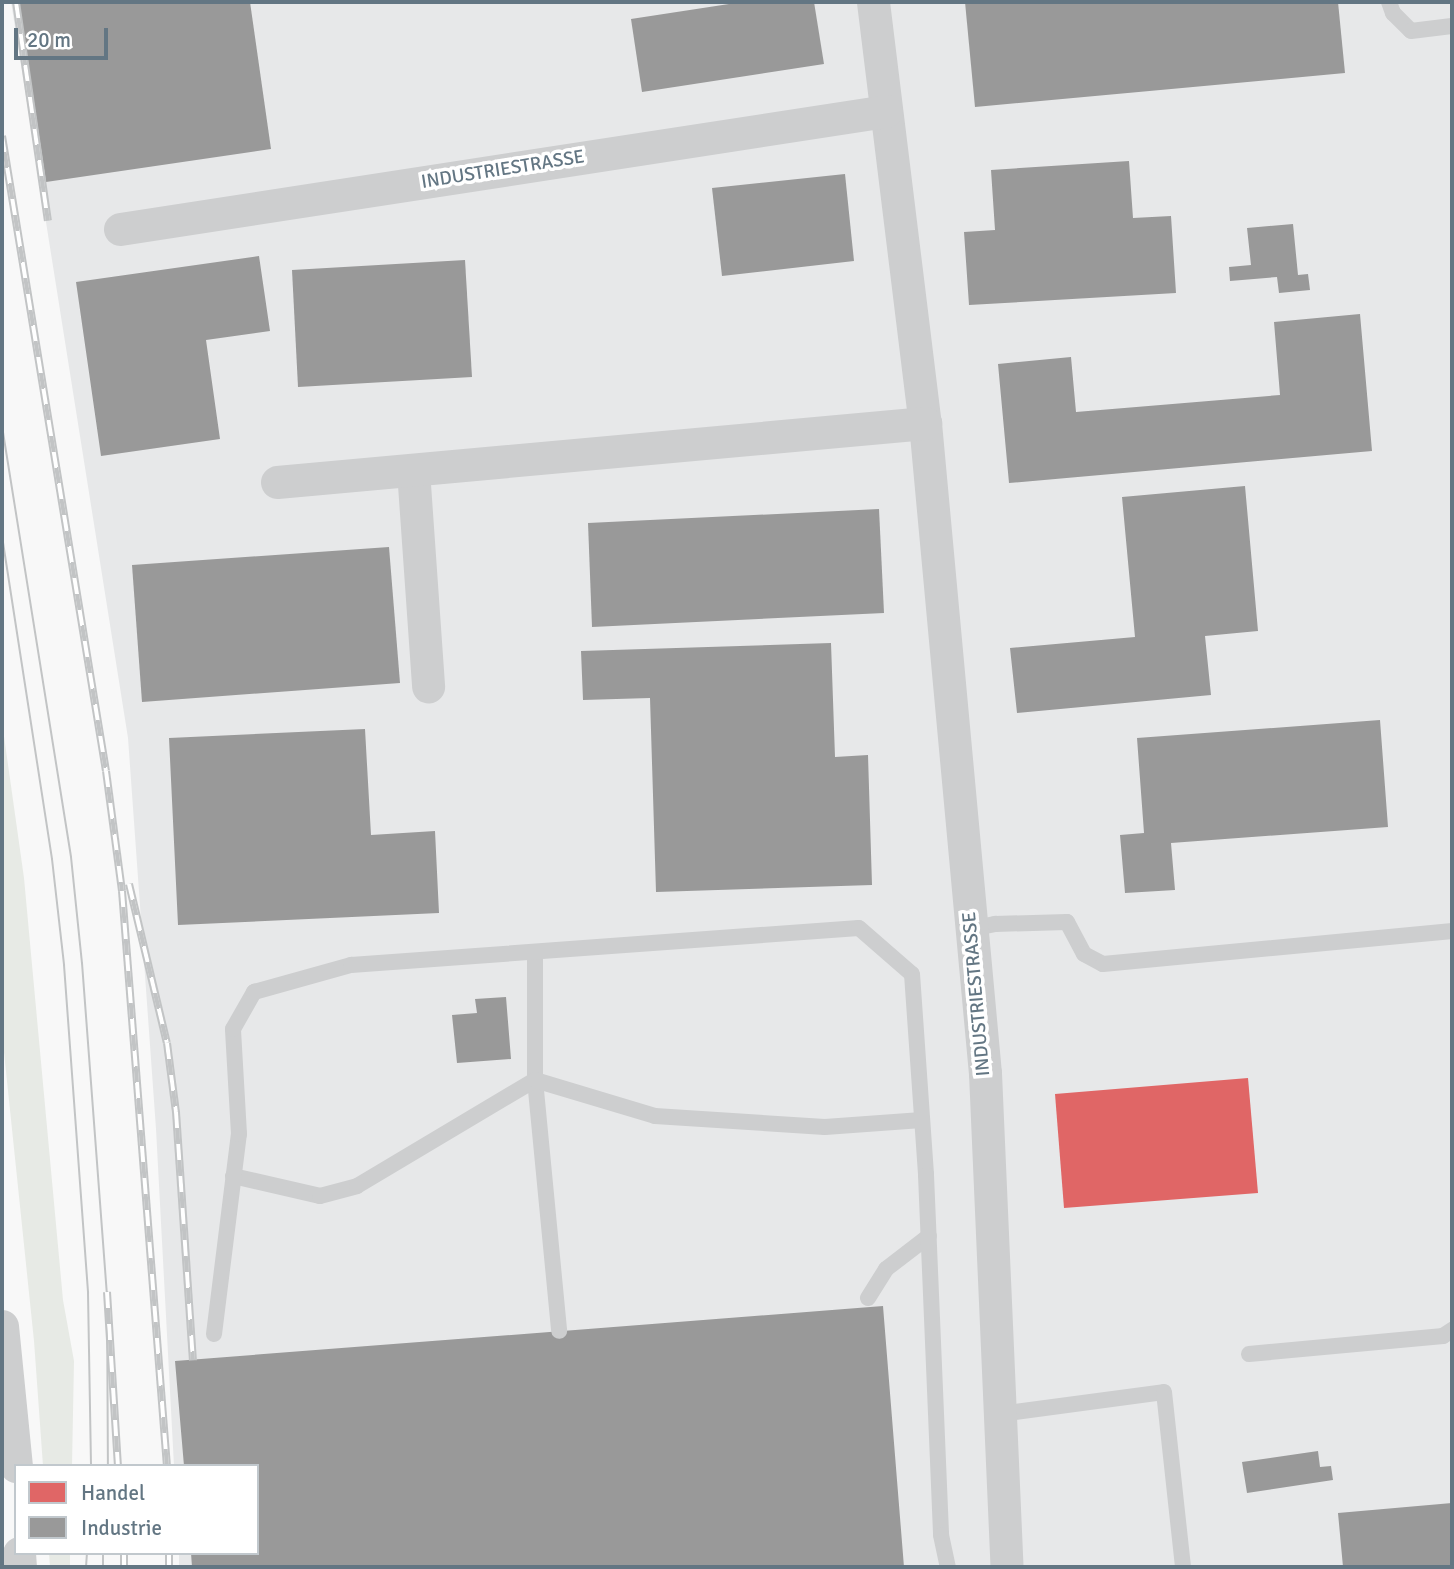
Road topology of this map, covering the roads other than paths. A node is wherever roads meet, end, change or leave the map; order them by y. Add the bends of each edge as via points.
1 (873, 2) edge
2 (1389, 2) edge
3 (1452, 26) edge
4 (886, 111) junction
5 (120, 229) dead end
6 (925, 423) junction
7 (413, 470) junction
8 (277, 482) dead end
9 (428, 686) dead end
10 (971, 929) junction
11 (1452, 931) edge
12 (535, 952) junction
13 (536, 1080) junction
14 (922, 1120) junction
15 (233, 1176) junction
16 (929, 1236) junction
17 (867, 1298) dead end
18 (2, 1326) edge
19 (1452, 1330) edge
20 (559, 1331) dead end
21 (214, 1334) dead end
22 (1250, 1354) dead end
23 (1000, 1415) junction
24 (16, 1464) edge
25 (948, 1567) edge
26 (1007, 1567) edge
27 (1183, 1567) edge

1 - 4 street, INDUSTRIESTRASSE
2 - 3 lane via 1410,31
4 - 5 street, INDUSTRIESTRASSE
4 - 6 street, INDUSTRIESTRASSE
6 - 7 street
6 - 10 street, INDUSTRIESTRASSE
7 - 8 street
7 - 9 street
10 - 11 lane via 1067,922 1084,954 1103,964
10 - 23 street, INDUSTRIESTRASSE via 985,1073
12 - 13 lane
12 - 14 lane via 859,928 912,974
12 - 15 lane via 351,965 254,992 233,1029 239,1133
13 - 14 lane via 655,1116 825,1127
13 - 15 lane via 357,1186 320,1196
13 - 20 lane
14 - 16 lane
15 - 21 lane
16 - 17 lane via 886,1269
16 - 25 lane via 941,1535
18 - 24 street
19 - 22 lane via 1443,1336
23 - 26 street, INDUSTRIESTRASSE
23 - 27 lane via 1164,1392

